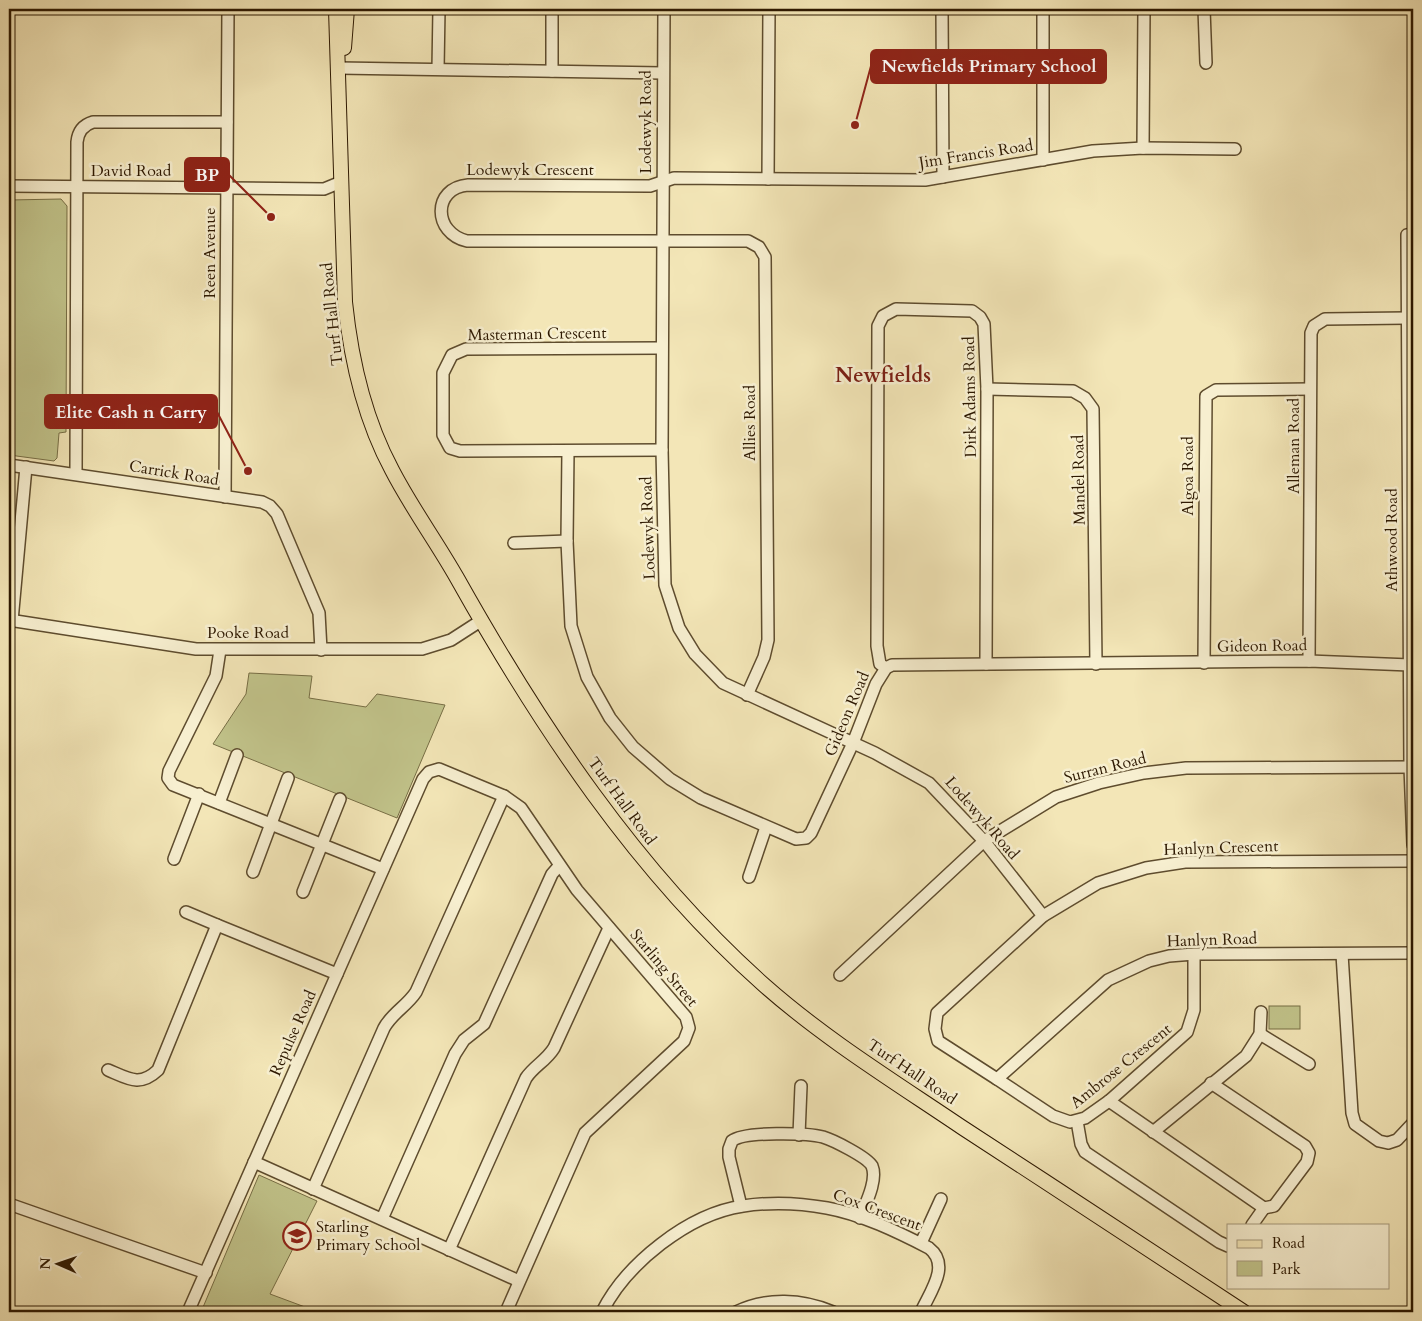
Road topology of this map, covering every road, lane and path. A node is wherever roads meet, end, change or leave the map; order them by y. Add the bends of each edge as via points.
1 (228, 9) edge
2 (336, 9) edge
3 (347, 9) edge
4 (439, 9) edge
5 (552, 9) edge
6 (664, 9) edge
7 (769, 9) edge
8 (942, 9) edge
9 (1042, 9) edge
10 (1144, 9) edge
11 (1204, 9) edge
12 (1206, 63) dead end
13 (339, 68) junction
14 (438, 69) junction
15 (552, 71) junction
16 (662, 72) junction
17 (228, 122) junction
18 (1143, 148) junction
19 (1235, 149) dead end
20 (1043, 160) junction
21 (943, 177) junction
22 (768, 179) junction
23 (341, 182) junction
24 (661, 182) junction
25 (9, 186) edge
26 (77, 187) junction
27 (227, 188) junction
28 (1410, 234) edge
29 (662, 241) junction
30 (1407, 318) junction
31 (661, 348) junction
32 (1410, 362) edge
33 (987, 389) junction
34 (1310, 389) junction
35 (568, 450) junction
36 (662, 450) junction
37 (9, 465) edge
38 (26, 467) junction
39 (76, 474) junction
40 (225, 497) junction
41 (567, 541) junction
42 (514, 544) dead end
43 (1411, 618) edge
44 (482, 620) junction
45 (10, 621) edge
46 (220, 650) junction
47 (322, 650) junction
48 (1310, 661) junction
49 (986, 664) junction
50 (1096, 664) junction
51 (1204, 664) junction
52 (1410, 665) junction
53 (886, 668) junction
54 (747, 695) junction
55 (853, 743) junction
56 (237, 755) dead end
57 (1412, 767) edge
58 (432, 770) joint
59 (288, 778) dead end
60 (198, 794) junction
61 (504, 796) junction
62 (340, 799) dead end
63 (219, 803) junction
64 (270, 823) junction
65 (766, 827) junction
66 (984, 841) junction
67 (322, 844) junction
68 (1413, 845) edge
69 (174, 859) dead end
70 (1413, 861) edge
71 (559, 866) junction
72 (383, 869) junction
73 (253, 872) dead end
74 (749, 877) dead end
75 (302, 892) dead end
76 (186, 912) dead end
77 (1043, 916) junction
78 (217, 925) junction
79 (609, 928) junction
80 (1413, 953) edge
81 (1194, 954) junction
82 (1342, 954) junction
83 (337, 974) junction
84 (840, 975) dead end
85 (1261, 1012) dead end
86 (1260, 1034) junction
87 (1309, 1064) dead end
88 (108, 1070) dead end
89 (997, 1079) junction
90 (1211, 1083) junction
91 (800, 1086) dead end
92 (1109, 1101) junction
93 (1077, 1121) junction
94 (1413, 1123) edge
95 (1153, 1132) junction
96 (799, 1135) junction
97 (254, 1162) junction
98 (313, 1189) junction
99 (941, 1199) dead end
100 (9, 1204) edge
101 (741, 1206) junction
102 (1264, 1208) junction
103 (860, 1218) junction
104 (382, 1219) junction
105 (1253, 1224) edge
106 (921, 1244) junction
107 (1227, 1246) edge
108 (449, 1250) junction
109 (206, 1274) junction
110 (519, 1280) junction
111 (188, 1312) edge
112 (506, 1312) edge
113 (602, 1312) edge
114 (736, 1312) edge
115 (833, 1312) edge
116 (921, 1312) edge
117 (1244, 1312) edge

1 - 17 street, Reen Avenue
2 - 13 main road, Turf Hall Road via 336,61
3 - 13 main road, Turf Hall Road via 344,58
4 - 14 street
5 - 15 street
6 - 16 street, Lodewyk Road
7 - 22 street
8 - 21 street
9 - 20 street
10 - 18 street
11 - 12 street
13 - 14 street
13 - 23 main road, Turf Hall Road
14 - 15 street
15 - 16 street
16 - 24 street, Lodewyk Road
17 - 26 street via 89,124 81,129 78,137
17 - 27 street, Reen Avenue
18 - 19 street, Jim Francis Road
18 - 20 street, Jim Francis Road via 1093,151
20 - 21 street, Jim Francis Road
21 - 22 street, Jim Francis Road via 925,180
22 - 24 street, Jim Francis Road via 674,178
23 - 27 street, David Road via 324,189
23 - 44 main road, Turf Hall Road via 348,332 367,411 390,466
24 - 29 street, Lodewyk Road
24 - 29 street, Lodewyk Crescent via 650,186 462,185 447,194 441,211 452,235 467,241
25 - 26 street, David Road
26 - 27 street, David Road
26 - 39 street
27 - 40 street, Reen Avenue
28 - 30 street, Athwood Road
29 - 31 street, Lodewyk Road
29 - 54 street, Allies Road via 748,241 760,247 765,257 768,640
30 - 32 street, Athwood Road
30 - 34 street, Alleman Road via 1320,321 1311,334
31 - 35 street, Masterman Crescent via 466,349 452,355 443,373 444,435 450,448 460,451
31 - 36 street, Lodewyk Road
32 - 43 street, Athwood Road
33 - 49 street, Dirk Adams Road
33 - 50 street, Mandel Road via 1073,391 1085,398 1093,409
33 - 53 street, Dirk Adams Road via 986,332 980,317 972,311 896,310 883,316 878,326 877,646 880,664
34 - 48 street, Alleman Road
34 - 51 street, Algoa Road via 1216,390 1206,396
35 - 36 street, Masterman Crescent
35 - 41 street, Gideon Road
36 - 54 street, Lodewyk Road via 665,585 678,628 694,654 723,683
37 - 38 street, Carrick Road
38 - 39 street, Carrick Road
38 - 45 street
39 - 40 street, Carrick Road
40 - 47 street, Carrick Road via 262,502 275,511 319,613
41 - 42 street
41 - 65 street, Gideon Road via 571,626 587,677 610,718 633,747 670,779 701,798
43 - 52 street, Athwood Road
44 - 47 street, Pooke Road via 451,640 428,648
44 - 117 main road, Turf Hall Road via 579,774 644,860 704,927 765,986 865,1063
45 - 46 street, Pooke Road
46 - 47 street, Pooke Road
46 - 60 street via 216,676 168,775 173,785
48 - 51 street, Gideon Road
48 - 52 street, Gideon Road
49 - 50 street, Gideon Road
49 - 53 street, Gideon Road via 902,664
50 - 51 street, Gideon Road
52 - 57 street, Athwood Road
53 - 55 street, Gideon Road via 876,684
54 - 55 street, Lodewyk Road
55 - 65 street, Gideon Road via 806,838 796,839
55 - 66 street, Lodewyk Road via 929,783
56 - 63 street
57 - 66 street, Surran Road via 1186,768 1144,773 1099,782 1056,798
57 - 68 street, Athwood Road
58 - 61 street, Starling Street via 441,769
58 - 72 street, Repulse Road via 423,779
59 - 64 street
60 - 63 street
60 - 69 street
61 - 71 street, Starling Street via 521,808
61 - 98 street via 416,992 384,1028
62 - 67 street
63 - 64 street
64 - 67 street
64 - 73 street
65 - 74 street
66 - 77 street, Lodewyk Road
66 - 84 street, Surran Road
67 - 72 street
67 - 75 street
70 - 77 street, Hanlyn Crescent via 1185,862 1146,868 1098,883
71 - 79 street, Starling Street
71 - 104 street via 552,874 484,1024 459,1045
72 - 83 street, Repulse Road
76 - 78 street
77 - 89 street, Hanlyn Crescent via 937,1013 935,1030 938,1041
78 - 83 street
78 - 88 street via 158,1070 140,1081
79 - 108 street via 549,1056 526,1078
79 - 110 street, Starling Street via 686,1017 688,1034 585,1133
80 - 82 street, Hanlyn Road
81 - 82 street, Hanlyn Road
81 - 89 street, Hanlyn Road via 1149,961 1108,980
81 - 92 street, Ambrose Crescent via 1194,1010 1188,1032
82 - 94 street via 1355,1124 1379,1141 1388,1142 1396,1140
83 - 97 street, Repulse Road
85 - 86 street
86 - 87 street
86 - 90 street via 1246,1056
89 - 93 street via 1052,1116
90 - 95 street
90 - 102 street via 1305,1146 1309,1153 1307,1162 1274,1206
91 - 96 street
92 - 93 street, Ambrose Crescent
92 - 95 street
93 - 107 street, Ambrose Crescent via 1085,1152
95 - 102 street
96 - 101 street via 746,1135 732,1141 730,1157
96 - 103 street via 823,1137 865,1158 871,1165 874,1177
97 - 98 street
97 - 109 street, Repulse Road
98 - 104 street
99 - 106 street
100 - 109 street
101 - 103 street, Cox Crescent via 808,1205
101 - 113 street, Cox Crescent via 676,1233 649,1253 629,1272
102 - 105 street
103 - 106 street, Cox Crescent
104 - 108 street
106 - 116 street, Cox Crescent via 936,1252 940,1265
108 - 110 street
109 - 111 street, Repulse Road
110 - 112 street, Starling Street
114 - 115 street via 758,1304 792,1301

